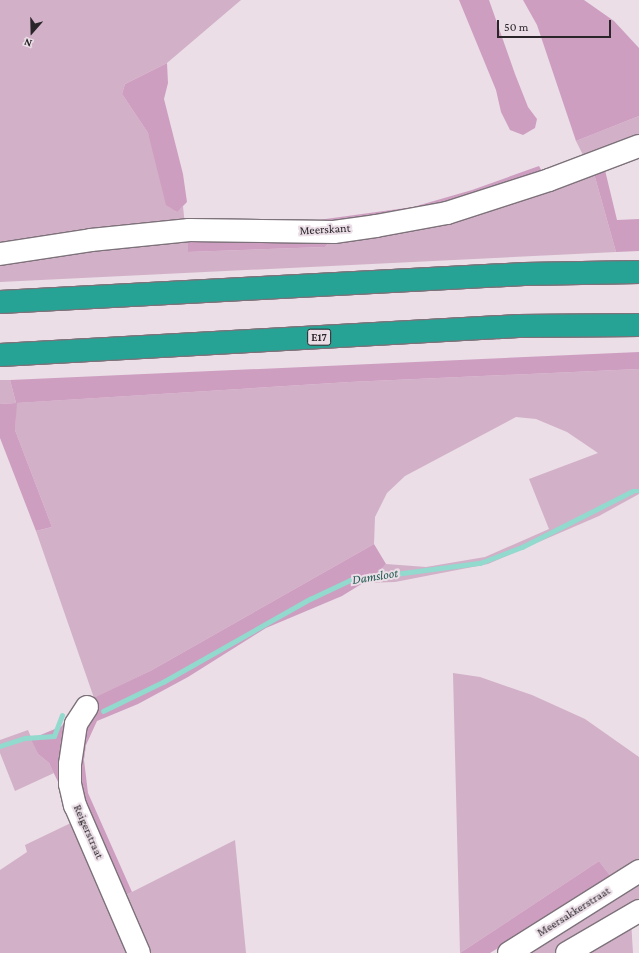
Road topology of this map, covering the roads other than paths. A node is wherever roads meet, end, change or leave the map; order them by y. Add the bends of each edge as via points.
1 (639, 146) edge
2 (0, 254) edge
3 (639, 272) edge
4 (0, 302) edge
5 (639, 325) edge
6 (0, 355) edge
7 (87, 707) dead end
8 (639, 871) edge
9 (639, 911) edge
10 (140, 953) edge
11 (509, 953) edge
12 (567, 953) edge

1 - 2 street, Meerskant via 549,180 447,213 376,226 334,232 189,230 91,240
3 - 4 highway via 524,274
5 - 6 highway, E17 via 518,326
7 - 10 street, Reigerstraat via 76,724 70,784 75,805
8 - 11 street, Meersakkerstraat
9 - 12 street

